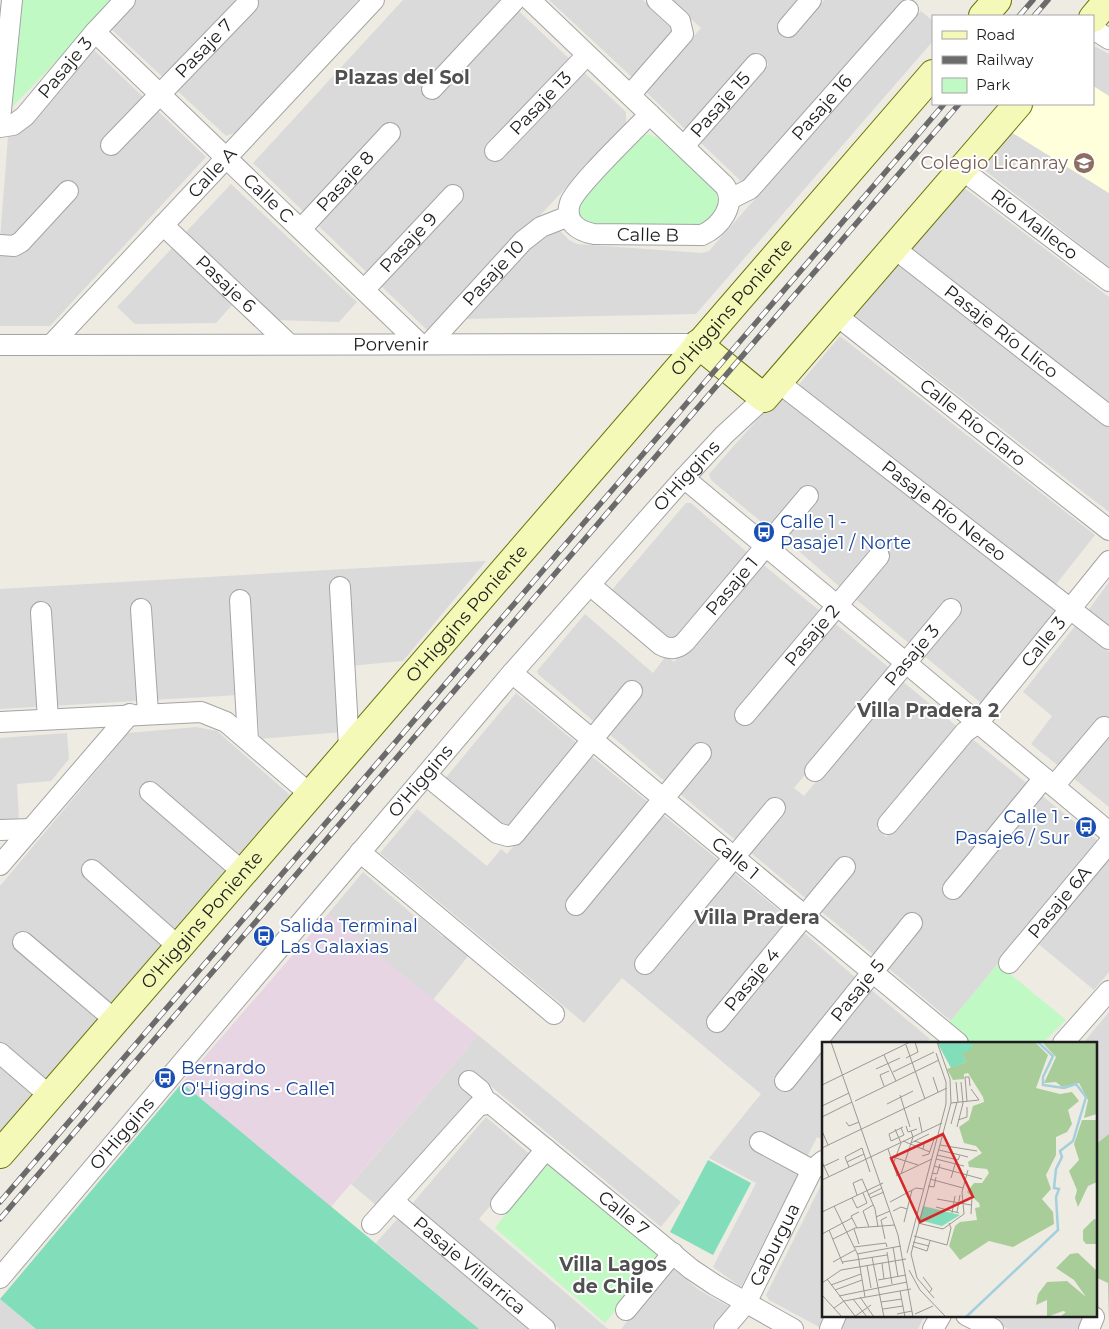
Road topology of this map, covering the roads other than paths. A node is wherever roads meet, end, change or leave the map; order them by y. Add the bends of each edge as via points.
1 (12, 0) edge
2 (125, 0) edge
3 (374, 0) edge
4 (515, 0) edge
5 (530, 0) edge
6 (657, 0) edge
7 (811, 0) edge
8 (997, 0) edge
9 (1108, 0) edge
10 (248, 3) dead end
11 (908, 10) dead end
12 (984, 15) edge
13 (1094, 17) edge
14 (788, 27) dead end
15 (1094, 30) edge
16 (95, 32) junction
17 (1109, 38) edge
18 (588, 55) junction
19 (756, 64) dead end
20 (932, 75) edge
21 (432, 89) dead end
22 (160, 94) junction
23 (630, 95) junction
24 (1017, 105) edge
25 (650, 114) junction
26 (0, 120) edge
27 (0, 127) edge
28 (390, 134) dead end
29 (111, 145) dead end
30 (684, 146) junction
31 (495, 151) dead end
32 (226, 158) junction
33 (961, 169) junction
34 (68, 190) dead end
35 (453, 195) dead end
36 (730, 199) junction
37 (569, 216) junction
38 (163, 225) junction
39 (301, 229) junction
40 (0, 245) edge
41 (894, 248) junction
42 (1109, 281) edge
43 (364, 290) junction
44 (836, 315) junction
45 (289, 344) junction
46 (425, 344) junction
47 (698, 344) junction
48 (0, 345) edge
49 (51, 345) junction
50 (771, 390) junction
51 (1109, 416) edge
52 (684, 478) junction
53 (808, 496) dead end
54 (1109, 530) edge
55 (766, 546) junction
56 (879, 556) dead end
57 (1109, 561) edge
58 (590, 584) junction
59 (340, 587) dead end
60 (240, 600) dead end
61 (837, 606) junction
62 (951, 608) dead end
63 (141, 609) dead end
64 (1070, 609) junction
65 (41, 612) dead end
66 (1109, 639) edge
67 (906, 662) junction
68 (512, 673) junction
69 (632, 691) dead end
70 (139, 714) junction
71 (745, 715) dead end
72 (48, 719) junction
73 (0, 722) edge
74 (978, 723) junction
75 (1104, 727) dead end
76 (248, 740) junction
77 (593, 740) junction
78 (349, 748) junction
79 (701, 753) dead end
80 (815, 771) dead end
81 (426, 775) junction
82 (1049, 782) junction
83 (150, 792) dead end
84 (310, 794) junction
85 (663, 799) junction
86 (775, 808) dead end
87 (888, 824) dead end
88 (31, 829) junction
89 (0, 830) edge
90 (1109, 832) edge
91 (1109, 843) edge
92 (360, 852) junction
93 (734, 857) junction
94 (0, 865) edge
95 (844, 867) dead end
96 (92, 870) dead end
97 (243, 872) junction
98 (953, 889) dead end
99 (576, 905) dead end
100 (804, 916) junction
101 (912, 923) dead end
102 (23, 942) dead end
103 (179, 947) junction
104 (1009, 963) dead end
105 (645, 964) dead end
106 (873, 972) junction
107 (1109, 991) edge
108 (554, 1014) dead end
109 (116, 1021) junction
110 (717, 1022) dead end
111 (946, 1039) edge
112 (1064, 1042) edge
113 (0, 1053) edge
114 (469, 1081) dead end
115 (785, 1081) dead end
116 (50, 1096) junction
117 (486, 1102) junction
118 (760, 1142) dead end
119 (546, 1148) junction
120 (0, 1154) edge
121 (817, 1166) edge
122 (393, 1201) junction
123 (501, 1204) dead end
124 (372, 1224) dead end
125 (673, 1253) junction
126 (0, 1278) edge
127 (746, 1303) junction
128 (626, 1310) dead end
129 (836, 1316) edge
130 (940, 1316) edge
131 (968, 1316) edge
132 (545, 1329) edge
133 (724, 1329) edge
134 (793, 1329) edge
135 (830, 1329) edge
136 (933, 1329) edge
137 (993, 1329) edge

1 - 26 street
2 - 16 street, Pasaje 3
3 - 32 street, Calle A
4 - 21 street
5 - 18 street
6 - 23 street via 680,21 683,34
7 - 14 street
8 - 12 street
9 - 13 street
10 - 22 street, Pasaje 7
11 - 36 street, Pasaje 16 via 750,189
15 - 17 street
16 - 22 street, Calle C
16 - 27 street, Pasaje 3 via 25,116
18 - 23 street
18 - 31 street, Pasaje 13
19 - 30 street, Pasaje 15
20 - 47 street, O'Higgins Poniente
22 - 29 street
22 - 32 street, Calle C
23 - 25 street
24 - 33 street, O'Higgins
25 - 30 street
25 - 37 street via 578,190 570,203
28 - 39 street, Pasaje 8
30 - 36 street via 725,186
32 - 38 street, Calle A
32 - 39 street, Calle C
33 - 41 street, O'Higgins
33 - 42 street, Río Malleco
34 - 40 street via 20,242 14,246
35 - 43 street, Pasaje 9
36 - 37 street, Calle B via 726,212 715,227 702,235 594,234 580,230 570,222
37 - 46 street, Pasaje 10 via 541,228 523,241
38 - 45 street, Pasaje 6
38 - 49 street, Calle A
39 - 43 street, Calle C
41 - 44 street, O'Higgins
41 - 51 street, Pasaje Río Llico
43 - 46 street, Calle C
44 - 50 street, O'Higgins
44 - 54 street, Calle Río Claro
45 - 46 street, Porvenir
45 - 49 street, Porvenir
46 - 47 street, Porvenir
47 - 50 street
47 - 78 street, O'Higgins Poniente
48 - 49 street, Porvenir
50 - 52 street, O'Higgins
50 - 64 street, Pasaje Río Nereo
52 - 55 street
52 - 58 street, O'Higgins
53 - 55 street, Pasaje 1
55 - 58 street, Pasaje 1 via 685,642 673,648 661,644
55 - 61 street
56 - 61 street, Pasaje 2
57 - 64 street, Calle 3
58 - 68 street, O'Higgins
59 - 78 street
60 - 76 street
61 - 67 street
61 - 71 street, Pasaje 2
62 - 67 street, Pasaje 3
63 - 70 street
64 - 66 street, Pasaje Río Nereo
64 - 74 street, Calle 3
65 - 72 street
67 - 74 street
67 - 80 street, Pasaje 3
68 - 77 street, Calle 1
68 - 81 street, O'Higgins
69 - 77 street
70 - 72 street
70 - 76 street via 201,712 226,722
70 - 88 street
72 - 73 street
74 - 82 street
74 - 87 street via 965,732
75 - 82 street
76 - 84 street
77 - 81 street via 519,831 508,836 498,833
77 - 85 street, Calle 1
78 - 84 street, O'Higgins Poniente
79 - 85 street
81 - 92 street, O'Higgins
82 - 90 street
82 - 98 street
83 - 97 street
84 - 97 street, O'Higgins Poniente
85 - 93 street, Calle 1
85 - 99 street
86 - 93 street
88 - 89 street
88 - 94 street
91 - 104 street, Pasaje 6A
92 - 108 street
92 - 126 street, O'Higgins
93 - 100 street, Calle 1
93 - 105 street
95 - 100 street, Pasaje 4
96 - 103 street
97 - 103 street, O'Higgins Poniente
100 - 106 street, Calle 1
100 - 110 street, Pasaje 4
101 - 106 street, Pasaje 5
102 - 109 street
103 - 109 street, O'Higgins Poniente
106 - 111 street, Calle 1
106 - 115 street, Pasaje 5
107 - 112 street
109 - 116 street, O'Higgins Poniente
113 - 116 street
114 - 117 street, Calle 7 via 480,1090
116 - 120 street, O'Higgins Poniente
117 - 119 street, Calle 7
117 - 122 street via 478,1106
118 - 121 street
119 - 123 street
119 - 125 street, Calle 7
121 - 127 street, Caburgua
122 - 124 street
122 - 132 street, Pasaje Villarrica
125 - 127 street, Calle 7 via 703,1278
125 - 128 street
127 - 133 street, Caburgua
127 - 134 street, Calle 7
129 - 135 street
130 - 136 street
131 - 137 street

